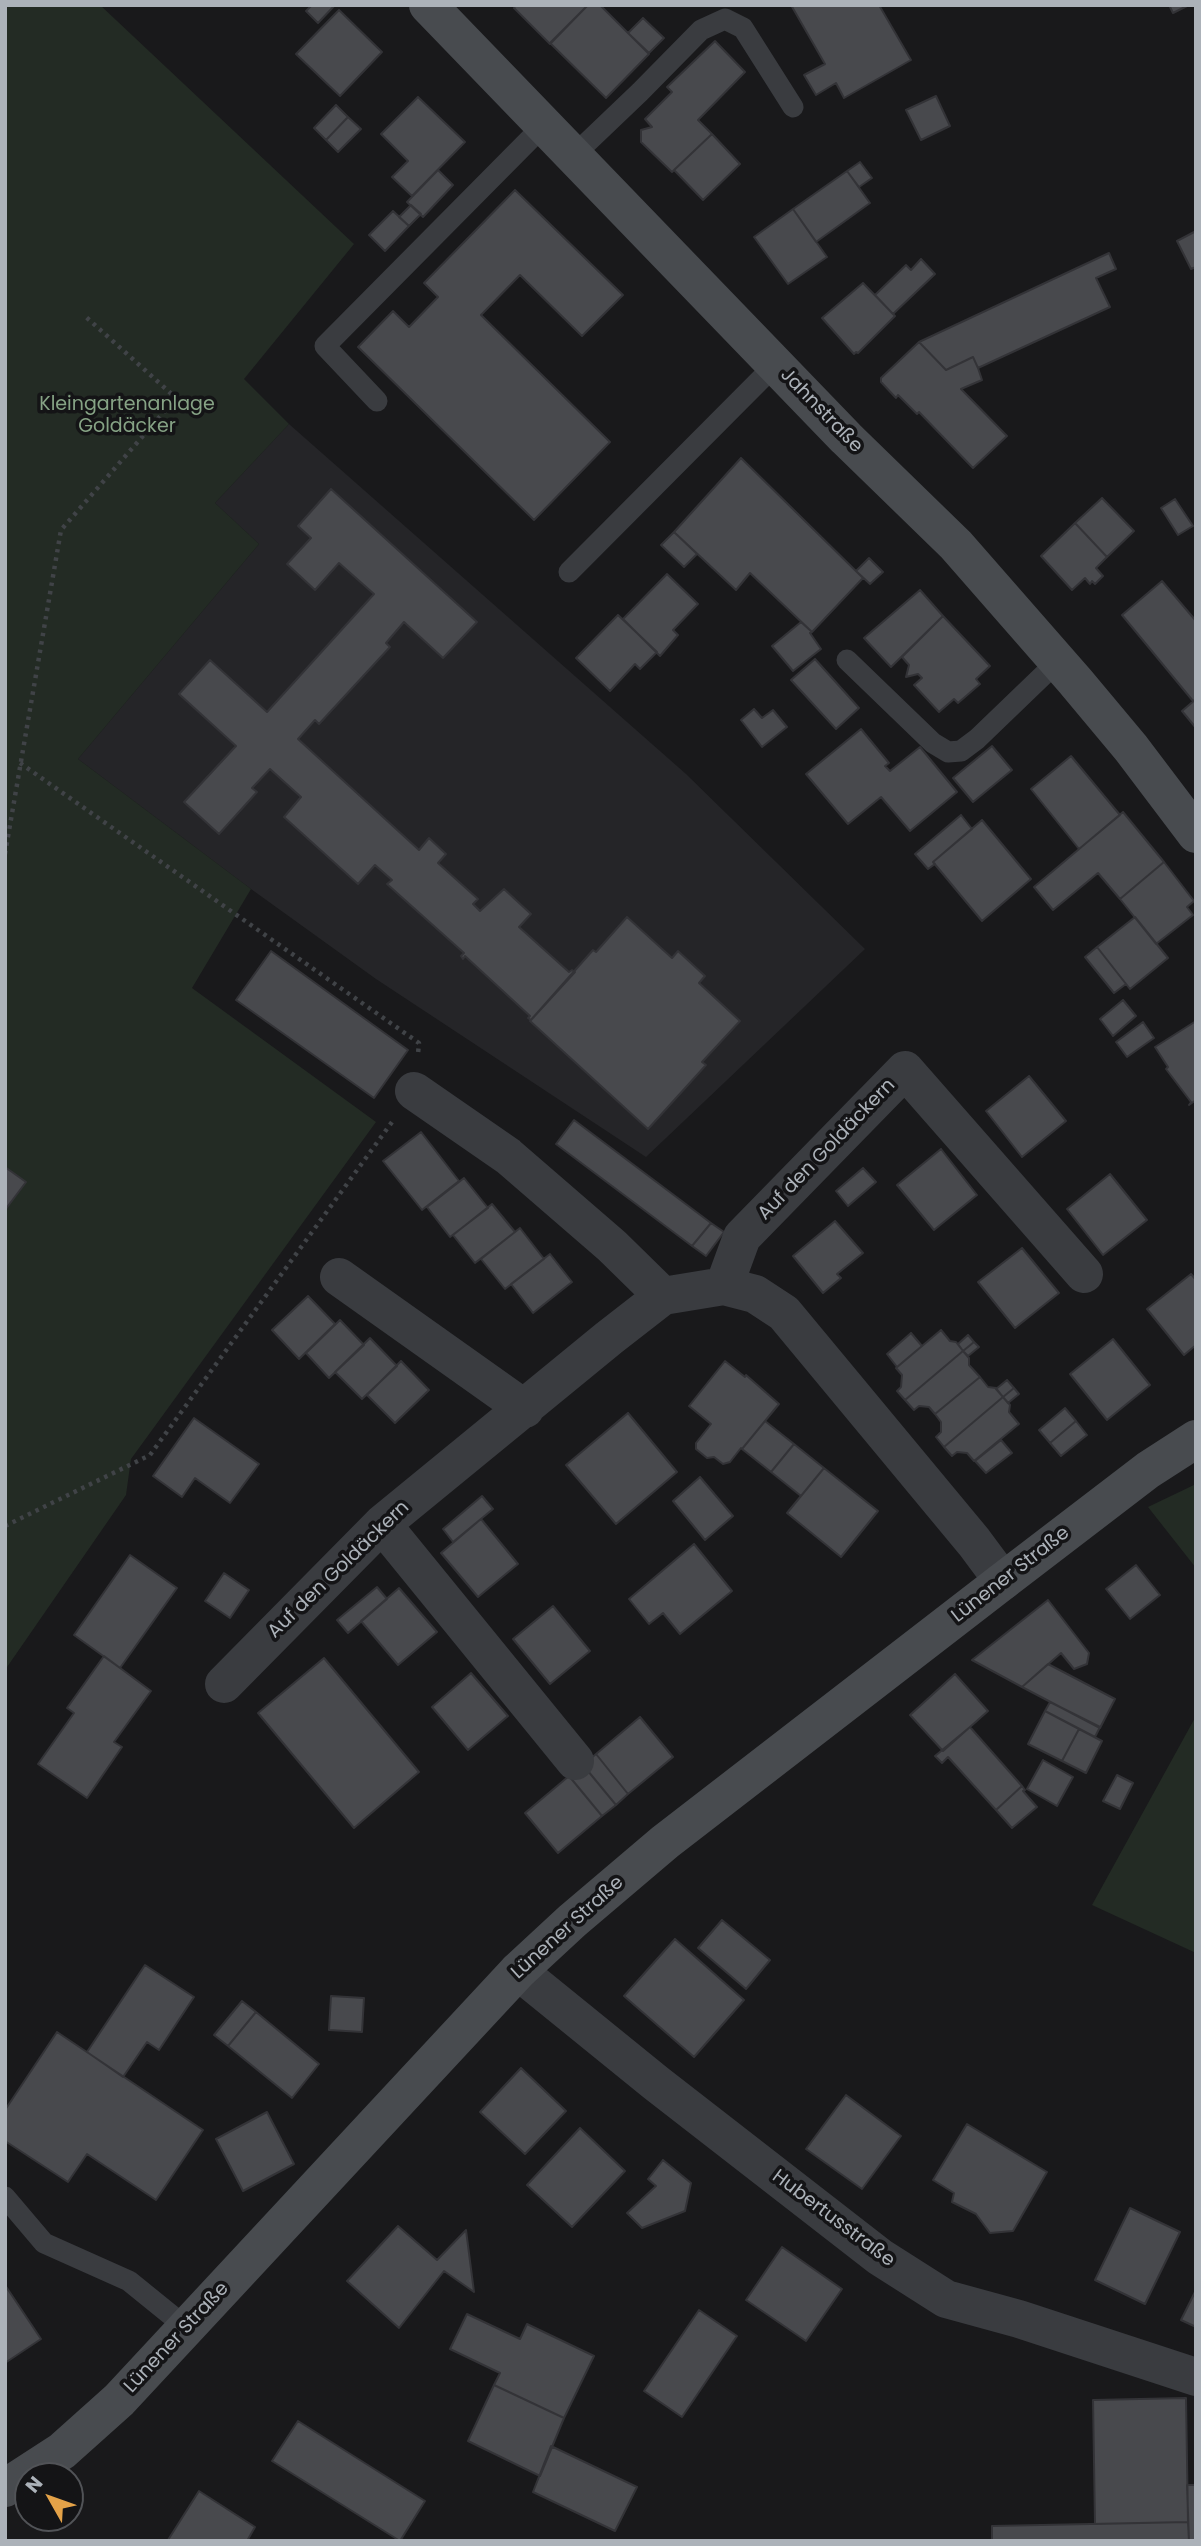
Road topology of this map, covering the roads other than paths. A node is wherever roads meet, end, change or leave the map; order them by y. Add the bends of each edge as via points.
1 (428, 5) edge
2 (793, 107) dead end
3 (543, 126) junction
4 (573, 156) junction
5 (776, 364) junction
6 (377, 401) dead end
7 (569, 572) dead end
8 (847, 660) dead end
9 (1057, 662) junction
10 (1196, 834) edge
11 (414, 1091) road end
12 (1084, 1274) dead end
13 (339, 1277) dead end
14 (724, 1286) junction
15 (663, 1296) junction
16 (525, 1409) junction
17 (1196, 1439) edge
18 (382, 1524) junction
19 (1003, 1581) junction
20 (224, 1684) dead end
21 (575, 1760) dead end
22 (518, 1971) junction
23 (5, 2197) edge
24 (187, 2328) junction
25 (1196, 2377) edge
26 (5, 2488) edge

1 - 3 main road, Jahnstraße
2 - 4 lane via 743,28 725,19 701,30
3 - 4 main road, Jahnstraße
3 - 6 lane via 325,346
4 - 5 main road, Jahnstraße
5 - 7 lane
5 - 9 main road, Jahnstraße via 956,545
8 - 9 lane via 948,752 961,751 977,740
9 - 10 main road, Jahnstraße
11 - 15 street via 508,1156
12 - 14 street, Auf den Goldäckern via 905,1070 742,1237
13 - 16 street
14 - 15 street
14 - 19 street via 755,1294 784,1313
15 - 16 street, Auf den Goldäckern
16 - 18 street, Auf den Goldäckern
17 - 19 main road, Lünener Straße
18 - 20 street, Auf den Goldäckern
18 - 21 street
19 - 22 main road, Lünener Straße via 665,1842
22 - 24 main road, Lünener Straße
22 - 25 street, Hubertusstraße via 880,2257 946,2299
23 - 24 lane via 44,2243 129,2281
24 - 26 main road, Lünener Straße via 119,2400 62,2451

